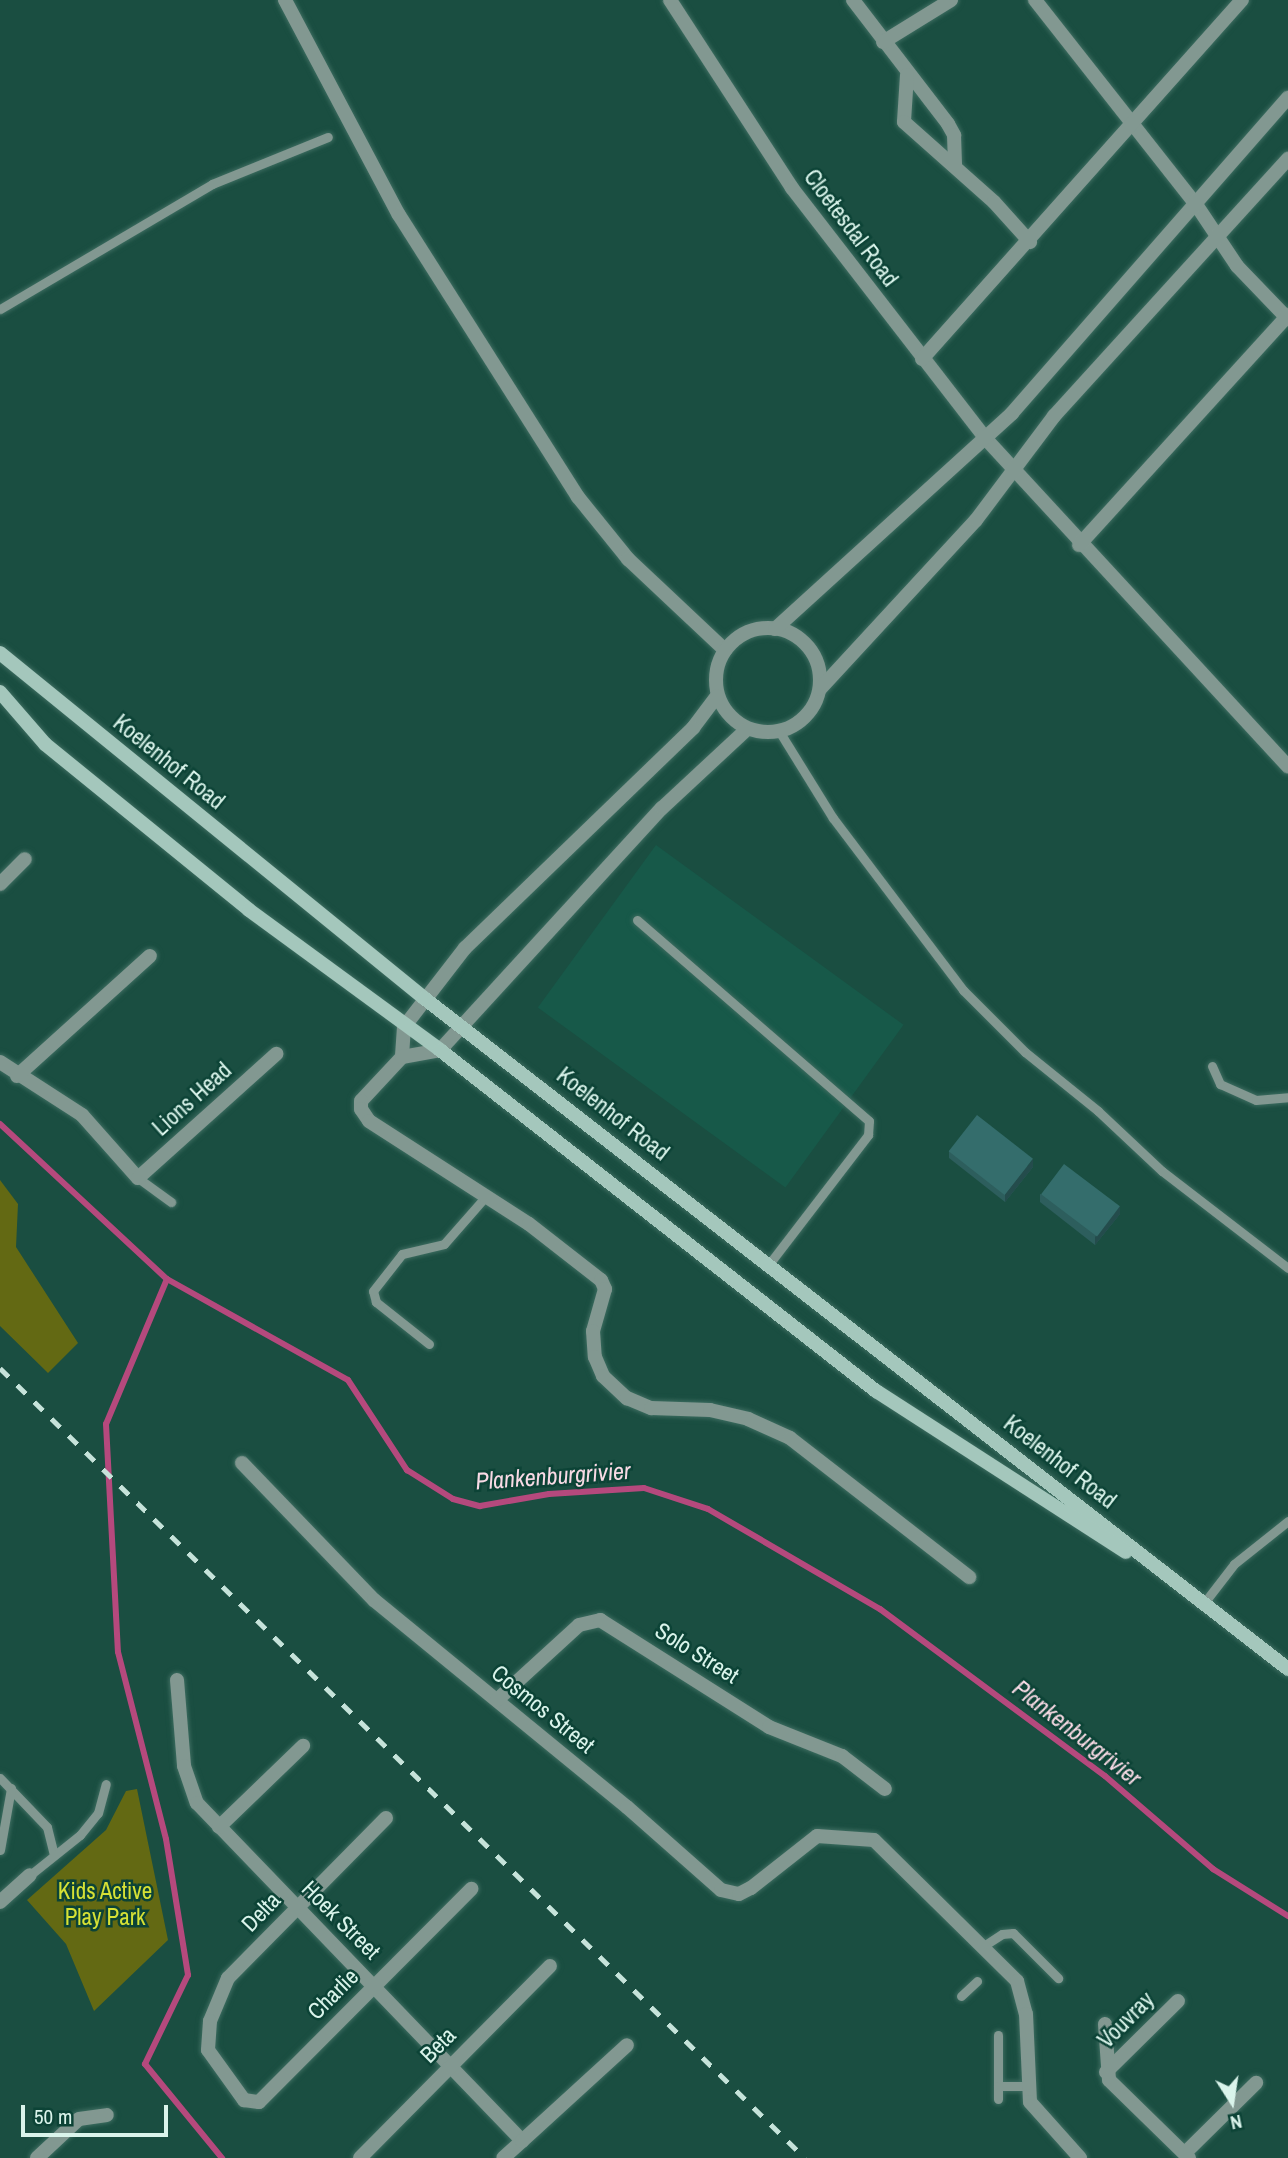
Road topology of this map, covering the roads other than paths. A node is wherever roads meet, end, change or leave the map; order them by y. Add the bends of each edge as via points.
1 (285, 0) edge
2 (670, 0) edge
3 (853, 0) edge
4 (951, 0) edge
5 (1035, 0) edge
6 (1236, 2) edge
7 (883, 42) junction
8 (907, 75) junction
9 (1288, 98) edge
10 (1132, 127) junction
11 (328, 137) dead end
12 (1288, 159) edge
13 (955, 166) junction
14 (1195, 203) junction
15 (1219, 237) junction
16 (1030, 242) junction
17 (0, 309) edge
18 (1287, 317) edge
19 (922, 359) junction
20 (985, 438) junction
21 (1013, 471) junction
22 (1079, 545) junction
23 (775, 629) junction
24 (725, 650) junction
25 (0, 653) edge
26 (820, 689) junction
27 (0, 692) edge
28 (717, 695) junction
29 (747, 729) junction
30 (779, 731) junction
31 (1288, 766) edge
32 (25, 859) dead end
33 (0, 884) edge
34 (637, 920) dead end
35 (150, 956) dead end
36 (424, 998) junction
37 (462, 1025) junction
38 (404, 1027) junction
39 (440, 1050) junction
40 (276, 1054) dead end
41 (402, 1057) junction
42 (0, 1062) edge
43 (1212, 1066) dead end
44 (17, 1076) junction
45 (1288, 1097) edge
46 (138, 1178) junction
47 (486, 1196) junction
48 (171, 1202) dead end
49 (769, 1264) junction
50 (1288, 1268) edge
51 (429, 1344) dead end
52 (242, 1464) dead end
53 (1288, 1521) edge
54 (969, 1577) dead end
55 (1204, 1603) junction
56 (1288, 1669) edge
57 (177, 1680) dead end
58 (497, 1700) junction
59 (303, 1746) dead end
60 (0, 1778) edge
61 (107, 1784) dead end
62 (11, 1788) junction
63 (885, 1789) dead end
64 (386, 1818) dead end
65 (219, 1827) junction
66 (0, 1850) edge
67 (54, 1855) junction
68 (30, 1875) joint
69 (471, 1889) dead end
70 (0, 1902) edge
71 (296, 1908) junction
72 (985, 1945) junction
73 (550, 1966) dead end
74 (1058, 1978) dead end
75 (977, 1981) dead end
76 (374, 1985) junction
77 (961, 1996) dead end
78 (1178, 2001) dead end
79 (1105, 2024) dead end
80 (998, 2035) dead end
81 (627, 2045) dead end
82 (450, 2065) junction
83 (1106, 2072) junction
84 (1256, 2083) dead end
85 (998, 2086) junction
86 (1028, 2086) junction
87 (998, 2099) dead end
88 (259, 2102) joint
89 (107, 2115) dead end
90 (522, 2141) junction
91 (1187, 2156) edge
92 (37, 2158) edge
93 (360, 2158) edge
94 (503, 2158) edge
95 (1080, 2158) edge

1 - 24 street via 399,215 578,497 628,559
2 - 19 street, Cloetesdal Road via 792,188
3 - 7 street
4 - 7 street
5 - 10 street
6 - 10 street
7 - 8 street
8 - 13 street via 954,135
8 - 13 street via 904,122 919,140
9 - 14 street
10 - 14 street
10 - 16 street
11 - 17 lane via 212,184
12 - 15 street
13 - 16 street
14 - 15 street
14 - 20 street
15 - 18 street via 1237,266
15 - 21 street via 1054,416
16 - 19 street
18 - 22 street
19 - 20 street, Cloetesdal Road
20 - 21 street, Cloetesdal Road
20 - 23 street
21 - 22 street, Cloetesdal Road
21 - 26 street via 976,520
22 - 31 street, Cloetesdal Road
23 - 24 street via 747,632
23 - 26 street via 804,643 814,656
24 - 28 street via 718,664
25 - 36 main road, Koelenhof Road
26 - 30 street via 806,716
27 - 38 main road, Koelenhof Road via 45,744 249,910
28 - 29 street via 724,710
28 - 36 street via 693,728 465,948
29 - 30 street
29 - 37 street via 662,807
30 - 50 lane via 833,818 963,990 1025,1052 1162,1171
32 - 33 street
34 - 49 lane via 869,1121 868,1135
35 - 44 street
36 - 37 main road, Koelenhof Road
36 - 38 street
37 - 39 street
37 - 49 main road, Koelenhof Road
38 - 39 main road, Koelenhof Road
38 - 41 street
39 - 41 street
39 - 55 main road, Koelenhof Road via 876,1391
40 - 46 street, Lions Head
41 - 47 street via 361,1101 363,1115
42 - 44 street
43 - 45 lane via 1220,1084 1255,1100
44 - 46 street via 82,1115
46 - 48 lane
47 - 51 lane via 444,1244 402,1254 373,1291 376,1302
47 - 54 street via 582,1262 603,1284 593,1331 595,1357 603,1376 626,1398 651,1408 710,1410 748,1419 790,1438
49 - 55 main road, Koelenhof Road
52 - 58 street, Cosmos Street via 374,1600
53 - 55 lane via 1234,1564
55 - 56 main road, Koelenhof Road
57 - 65 street, Hoek Street via 188,1782 197,1803
58 - 63 street, Solo Street via 579,1625 600,1620 769,1727 842,1756
58 - 72 street, Cosmos Street via 728,1894 751,1888 817,1836 874,1840
59 - 65 street
60 - 62 lane
61 - 67 lane via 99,1813
62 - 66 lane
62 - 67 lane via 47,1827
64 - 71 street, Delta
65 - 71 street, Hoek Street
67 - 68 lane
68 - 70 street
69 - 76 street, Charlie
71 - 76 street, Hoek Street
71 - 88 street, Delta via 228,1978 210,2021 208,2049 244,2100
72 - 74 lane via 1013,1933
72 - 86 street via 1022,1989
73 - 82 street, Beta
75 - 77 lane
76 - 82 street, Hoek Street
76 - 88 street, Charlie
78 - 83 street, Vouvray
79 - 83 street, Vouvray
80 - 85 lane
81 - 90 street
82 - 90 street, Hoek Street
82 - 93 street, Beta
83 - 91 street, Vouvray via 1113,2085
84 - 91 street, Vouvray
85 - 86 lane
85 - 87 lane
86 - 95 street via 1034,2110
89 - 92 street via 79,2119
90 - 94 street

